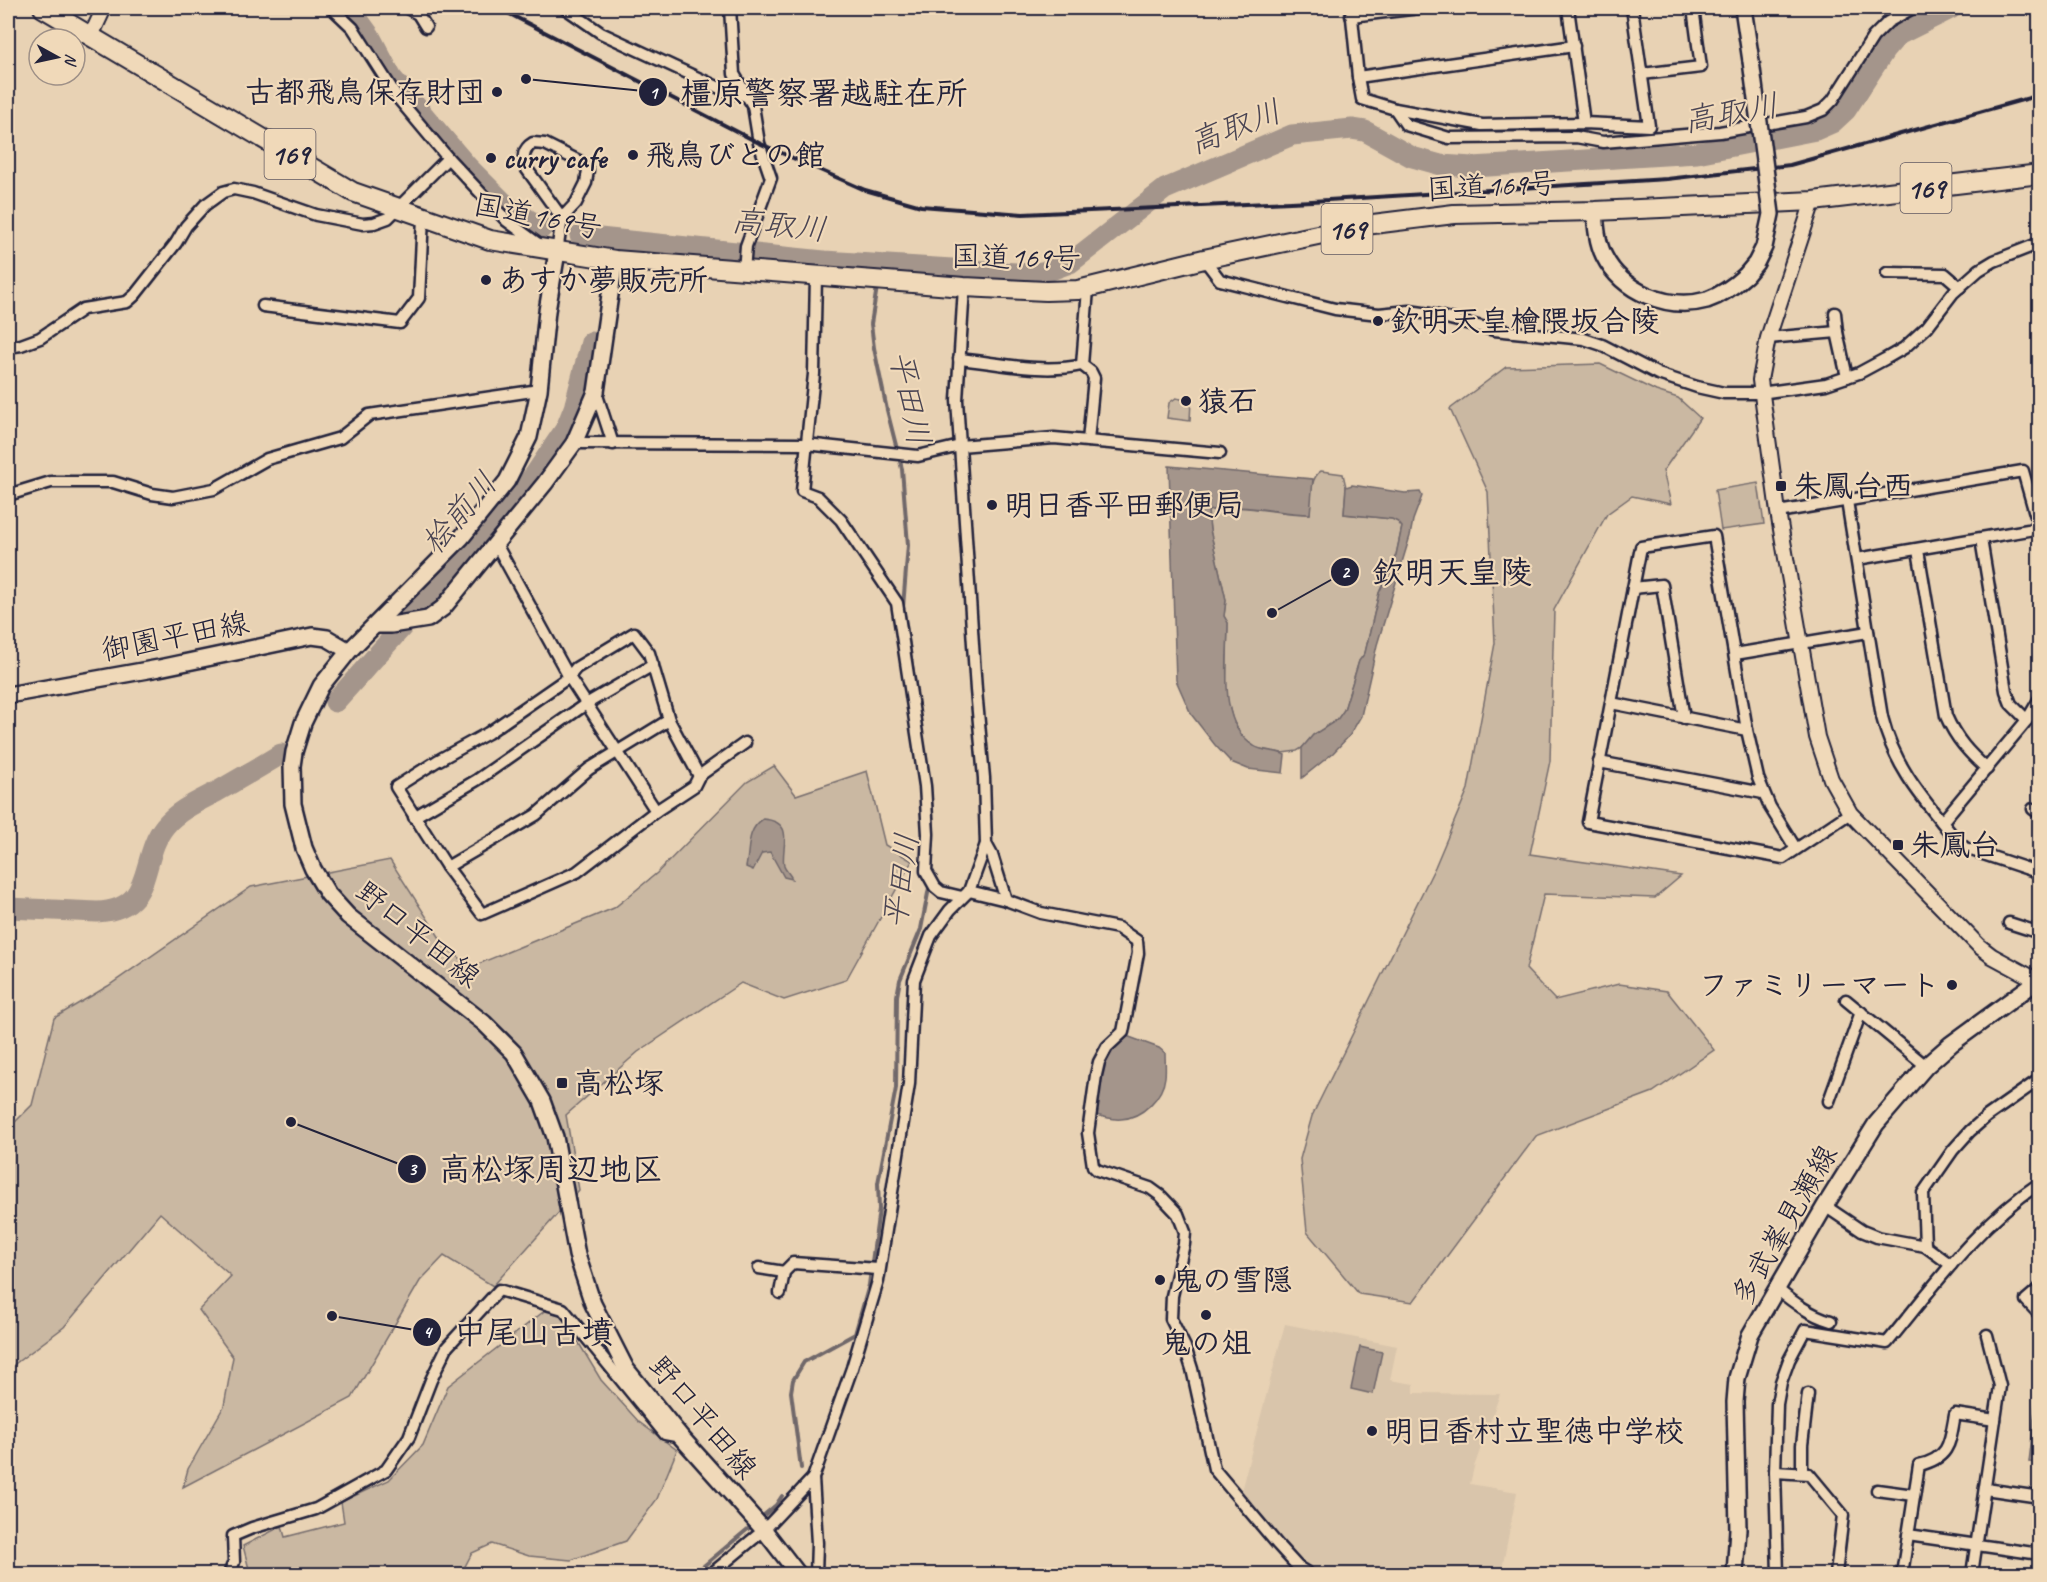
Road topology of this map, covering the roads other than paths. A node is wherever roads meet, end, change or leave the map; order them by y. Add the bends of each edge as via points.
1 (44, 8) edge
2 (104, 8) edge
3 (332, 8) edge
4 (407, 8) edge
5 (565, 8) edge
6 (730, 8) edge
7 (1420, 8) edge
8 (1568, 8) edge
9 (1632, 8) edge
10 (1693, 8) edge
11 (1743, 8) edge
12 (1913, 8) edge
13 (1351, 12) edge
14 (426, 27) dead end
15 (91, 36) junction
16 (1574, 46) junction
17 (1642, 74) junction
18 (1358, 77) junction
19 (746, 96) junction
20 (1395, 109) junction
21 (1584, 123) junction
22 (448, 158) junction
23 (2040, 174) edge
24 (1813, 201) junction
25 (398, 208) junction
26 (1594, 211) junction
27 (423, 218) junction
28 (562, 218) junction
29 (2040, 243) edge
30 (557, 252) junction
31 (1204, 259) junction
32 (615, 260) junction
33 (744, 271) junction
34 (1887, 273) dead end
35 (816, 276) junction
36 (964, 287) junction
37 (1960, 287) junction
38 (1088, 289) junction
39 (263, 306) dead end
40 (1835, 313) dead end
41 (1837, 332) junction
42 (1768, 338) junction
43 (8, 347) edge
44 (959, 359) junction
45 (1082, 365) junction
46 (1847, 377) junction
47 (539, 390) junction
48 (596, 392) junction
49 (1760, 393) junction
50 (1088, 441) junction
51 (574, 443) junction
52 (613, 444) junction
53 (806, 444) junction
54 (960, 446) junction
55 (1220, 453) dead end
56 (8, 495) edge
57 (1847, 501) junction
58 (1778, 512) junction
59 (2039, 529) edge
60 (1981, 538) junction
61 (496, 544) junction
62 (1918, 550) junction
63 (1857, 559) junction
64 (1633, 588) junction
65 (384, 625) junction
66 (1868, 632) junction
67 (1800, 642) junction
68 (349, 651) junction
69 (1735, 654) junction
70 (653, 665) junction
71 (569, 677) junction
72 (8, 695) edge
73 (2040, 698) edge
74 (1611, 703) junction
75 (586, 704) junction
76 (1684, 718) junction
77 (669, 720) junction
78 (2028, 720) junction
79 (1747, 730) junction
80 (745, 743) dead end
81 (616, 751) junction
82 (1599, 762) junction
83 (1986, 769) junction
84 (699, 776) junction
85 (1763, 793) junction
86 (656, 811) junction
87 (1850, 813) junction
88 (414, 817) junction
89 (1942, 822) junction
90 (986, 844) junction
91 (1796, 849) junction
92 (447, 867) junction
93 (2040, 873) edge
94 (966, 894) junction
95 (1006, 900) junction
96 (2009, 923) dead end
97 (2040, 933) edge
98 (2039, 981) edge
99 (1846, 1000) dead end
100 (1860, 1012) junction
101 (1926, 1066) junction
102 (2040, 1079) edge
103 (1828, 1101) dead end
104 (2040, 1183) edge
105 (1825, 1206) junction
106 (1925, 1246) junction
107 (1951, 1265) junction
108 (759, 1268) dead end
109 (873, 1268) junction
110 (784, 1272) junction
111 (2040, 1288) edge
112 (1777, 1289) junction
113 (780, 1293) dead end
114 (2040, 1315) edge
115 (1831, 1321) dead end
116 (1987, 1335) dead end
117 (1808, 1394) dead end
118 (1995, 1420) junction
119 (681, 1437) junction
120 (1775, 1472) junction
121 (1802, 1473) junction
122 (813, 1479) junction
123 (1985, 1489) junction
124 (1877, 1490) dead end
125 (1914, 1495) junction
126 (2040, 1497) edge
127 (764, 1530) junction
128 (1908, 1535) junction
129 (1977, 1545) junction
130 (2040, 1554) edge
131 (229, 1575) edge
132 (711, 1575) edge
133 (798, 1575) edge
134 (816, 1575) edge
135 (1309, 1575) edge
136 (1735, 1575) edge
137 (1778, 1575) edge
138 (1836, 1575) edge
139 (1902, 1575) edge
140 (1972, 1575) edge

1 - 15 highway, 国道169号 / 169
2 - 15 street
3 - 22 street via 353,28 397,97
4 - 14 street via 418,14
5 - 19 street via 601,33 724,90
6 - 19 street via 733,68
7 - 13 street
8 - 16 street
9 - 17 street
10 - 17 street via 1701,67
11 - 26 main road, bridge via 1770,214 1764,248 1756,263 1722,293 1706,300 1658,299 1640,293 1618,276 1603,255
12 - 20 street via 1880,29 1833,100 1823,110 1806,117 1720,132 1603,142 1576,137 1449,138 1406,125
13 - 18 street
15 - 25 highway, 国道169号 / 169 via 353,192
16 - 18 street
16 - 21 street
17 - 21 street via 1649,126
18 - 20 street via 1362,99
19 - 33 street via 753,106 759,143 771,178 746,246
20 - 21 street via 1482,124
22 - 25 street
22 - 30 street via 507,221 535,242
23 - 24 highway, 国道169号 / 169
24 - 26 highway, 国道169号 / 169
24 - 42 street
25 - 27 highway, 国道169号 / 169
25 - 43 street via 388,218 363,224 315,215 253,193 234,189 223,192 186,226 127,302 83,309 40,338
26 - 31 highway, 国道169号 / 169 via 1443,215 1365,225
27 - 30 highway, 国道169号 / 169 via 490,240
27 - 39 street via 419,298 400,324
28 - 28 street via 526,168 524,152 533,143 545,144 584,163 588,170 576,203
28 - 30 street
29 - 37 street via 1994,261
30 - 32 highway, 国道169号 / 169
30 - 47 main road, 野口平田線
31 - 38 highway, 国道169号 / 169
31 - 49 street via 1220,280 1335,309 1379,314 1409,311 1494,330 1584,339 1658,374 1697,387 1724,393
32 - 33 highway, 国道169号 / 169
32 - 48 main road
33 - 35 highway, 国道169号 / 169
34 - 37 street via 1945,274
35 - 36 highway, 国道169号 / 169
35 - 53 street via 814,374
36 - 38 highway, 国道169号 / 169
36 - 44 street
37 - 46 street via 1904,348
38 - 45 street
40 - 41 street
41 - 42 street
41 - 46 street
42 - 49 street
44 - 45 street via 1028,367
44 - 54 street
45 - 50 street via 1094,378
46 - 49 street via 1826,384
47 - 56 street via 369,415 340,438 267,459 214,489 173,496 113,482 51,482
47 - 65 main road, 野口平田線 via 529,437 507,481
48 - 51 main road
48 - 52 street
49 - 58 street
50 - 54 street via 1054,438
50 - 55 street
51 - 52 street
51 - 61 main road
52 - 53 street
53 - 54 street via 918,456
53 - 94 street via 802,491 818,496 841,520 897,603 926,786 926,872 941,892
54 - 90 street
57 - 58 street
57 - 59 street via 2023,471
57 - 63 street
58 - 67 street
59 - 60 street
60 - 62 street
60 - 78 street via 2006,691 2011,704
61 - 65 main road via 443,608 428,619
61 - 71 street
62 - 63 street
62 - 83 street via 1946,716 1965,749
63 - 66 street
64 - 69 street via 1641,547 1714,536
64 - 74 street
64 - 76 street via 1662,585
65 - 68 main road, 野口平田線
66 - 67 street
66 - 89 street via 1882,717 1893,753
67 - 69 street
67 - 87 street via 1823,759
68 - 72 main road, 御園平田線 via 327,638 312,636
68 - 119 main road, 野口平田線 via 321,686 294,752 293,804 304,848 328,894 348,916 484,1023 514,1053 543,1101 555,1137 577,1255 593,1304 626,1369
69 - 79 street
70 - 71 street via 634,633 576,668
70 - 75 street
70 - 77 street
71 - 75 street
71 - 88 street via 488,733 396,787
73 - 78 street
74 - 76 street
74 - 82 street
75 - 81 street
75 - 88 street via 477,780
76 - 79 street
77 - 81 street
77 - 84 street
78 - 83 street
79 - 85 street
80 - 84 street
81 - 86 street
81 - 92 street via 589,768 536,815
82 - 85 street
82 - 91 street via 1588,822 1783,858
83 - 89 street
84 - 86 street via 694,786
85 - 91 street
86 - 92 street via 577,872 482,914
87 - 91 street
87 - 98 street via 1964,933 1992,956
88 - 92 street
89 - 93 street via 1965,848
90 - 94 street
90 - 95 street
94 - 95 street
94 - 109 street via 931,936 914,980 909,1084
95 - 135 street via 1041,913 1118,928 1137,942 1123,1032 1107,1047 1095,1075 1088,1133 1093,1166 1150,1188 1178,1214 1185,1232 1171,1319 1192,1369 1214,1469 1278,1545
96 - 97 street
98 - 101 main road, 多武峯見瀬線 via 1971,1027
99 - 100 street
100 - 101 street
100 - 103 street
101 - 105 main road, 多武峯見瀬線 via 1876,1124
102 - 106 street via 1970,1131 1923,1193
104 - 107 street via 2001,1212
105 - 106 street via 1877,1237
105 - 112 main road, 多武峯見瀬線
106 - 107 street
107 - 120 street via 1887,1343 1805,1330 1780,1382
108 - 110 street
109 - 110 street via 794,1263
109 - 122 street via 878,1281 867,1322
110 - 113 street
111 - 114 street via 2026,1300
112 - 115 street via 1806,1310
112 - 136 main road, 多武峯見瀬線 via 1750,1335 1737,1378
116 - 118 street via 2000,1386
117 - 121 street
118 - 123 street
118 - 125 street via 1955,1414 1943,1454 1933,1462 1919,1465
119 - 127 main road, 野口平田線
119 - 131 street via 665,1434 563,1309 499,1290 447,1347 409,1437 386,1470 316,1509 233,1536 234,1562
120 - 121 street
120 - 137 street
121 - 138 street via 1809,1474 1843,1515
122 - 127 street
122 - 134 street
123 - 126 street
123 - 129 street
124 - 125 street
125 - 128 street
127 - 132 street
127 - 133 main road, 野口平田線
128 - 129 street
128 - 139 street
129 - 130 street
129 - 140 street

